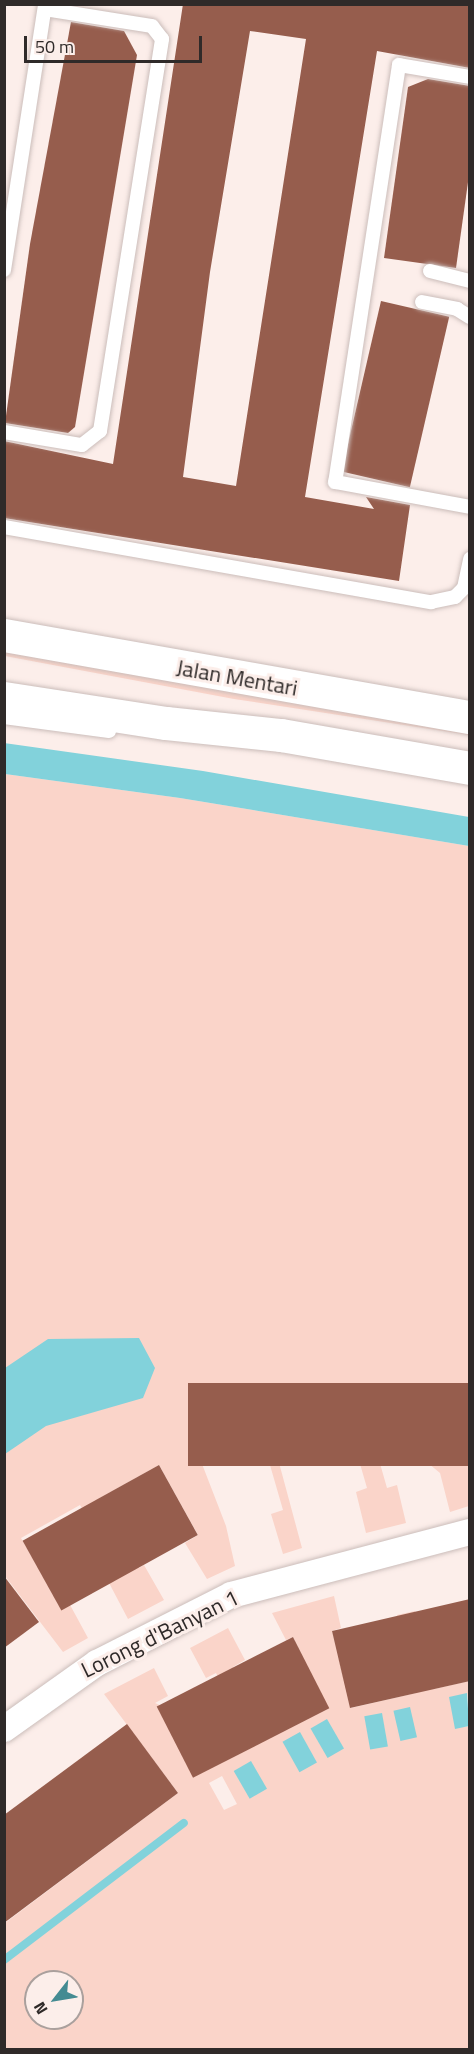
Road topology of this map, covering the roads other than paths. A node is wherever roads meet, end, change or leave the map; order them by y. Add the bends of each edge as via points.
1 (45, 7) edge
2 (470, 77) edge
3 (4, 270) edge
4 (430, 272) dead end
5 (470, 281) edge
6 (422, 302) dead end
7 (470, 317) edge
8 (4, 432) edge
9 (470, 507) edge
10 (4, 528) edge
11 (470, 559) edge
12 (4, 635) edge
13 (4, 679) edge
14 (4, 698) edge
15 (4, 717) edge
16 (470, 717) edge
17 (166, 723) junction
18 (281, 735) junction
19 (470, 768) edge
20 (470, 1532) edge
21 (4, 1729) edge

1 - 3 lane
1 - 8 lane via 152,26 162,39 100,431 82,445
2 - 9 lane via 399,65 335,482
4 - 5 lane
6 - 7 lane via 457,309
10 - 11 lane via 431,603 455,597 464,588
12 - 16 main road, Jalan Mentari
13 - 17 main road via 138,705
14 - 17 main road
15 - 18 lane via 113,731
17 - 18 main road
18 - 19 main road
20 - 21 street, Lorong d'Banyan 1 via 231,1595 97,1663

